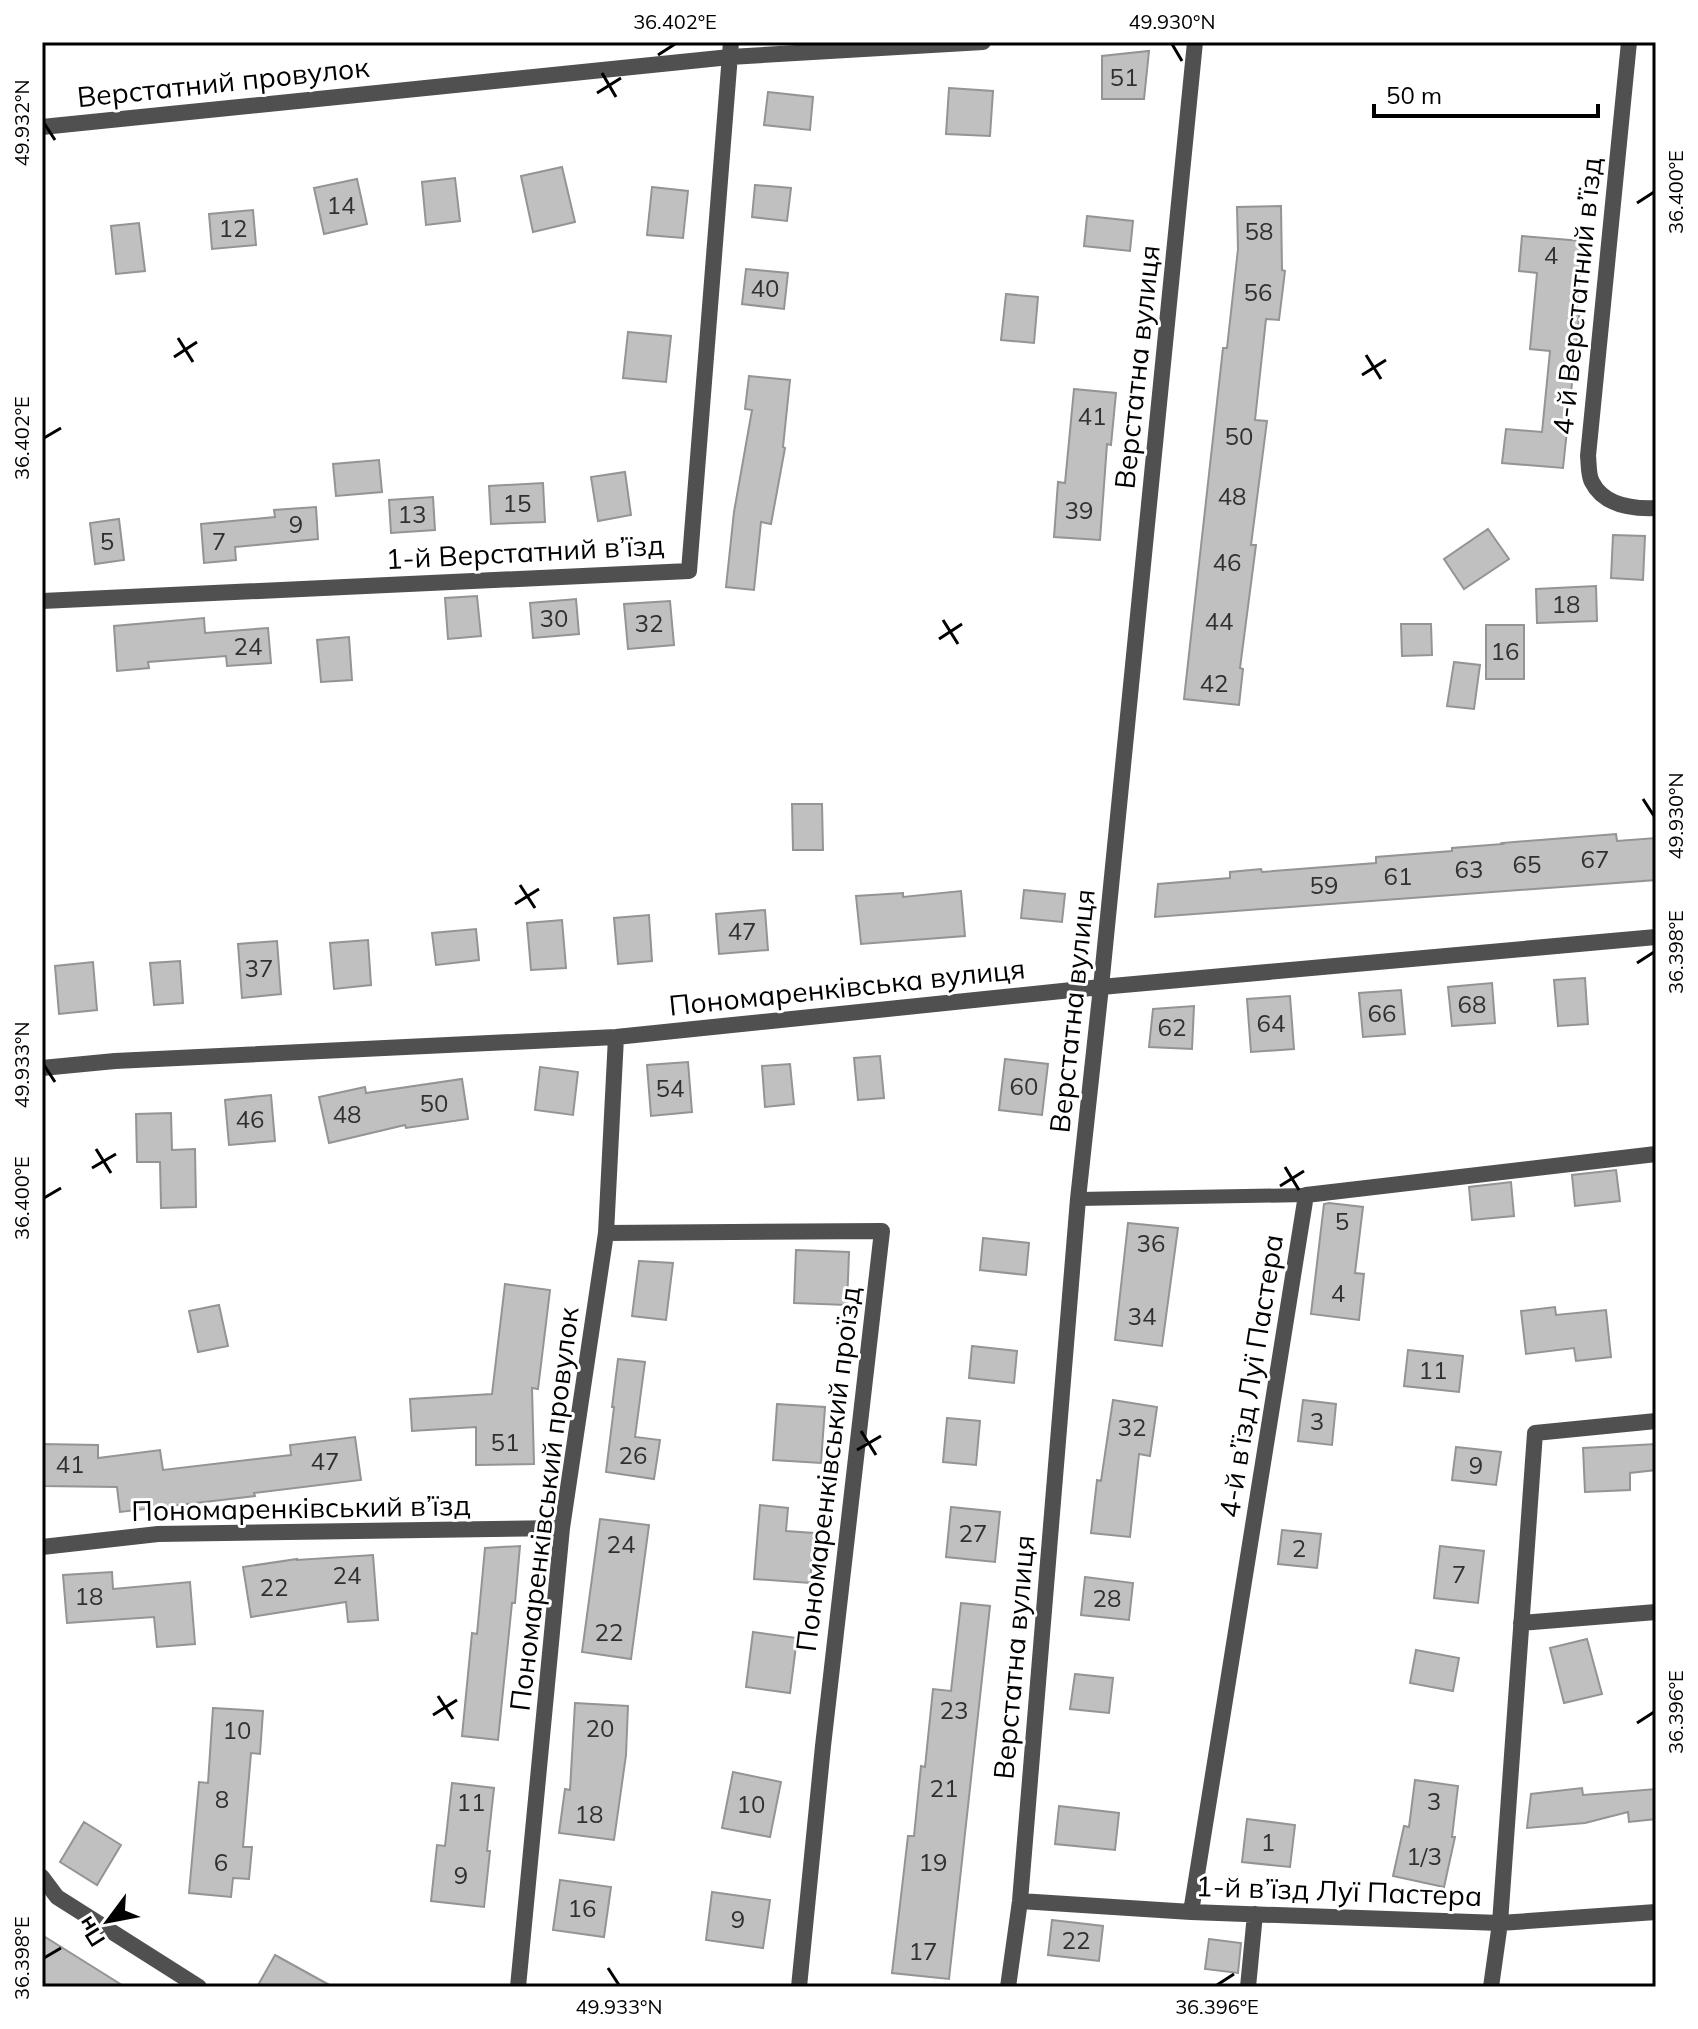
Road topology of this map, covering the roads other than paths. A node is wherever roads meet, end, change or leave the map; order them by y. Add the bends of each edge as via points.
1 (983, 42) edge
2 (1195, 42) edge
3 (1629, 42) edge
4 (730, 50) edge
5 (42, 127) edge
6 (1656, 508) edge
7 (42, 601) edge
8 (1656, 937) edge
9 (1101, 987) junction
10 (616, 1037) junction
11 (42, 1068) edge
12 (1656, 1154) edge
13 (1306, 1195) junction
14 (1078, 1199) junction
15 (606, 1233) junction
16 (1656, 1421) edge
17 (562, 1528) junction
18 (42, 1547) edge
19 (1656, 1612) edge
20 (1521, 1623) junction
21 (42, 1877) edge
22 (1020, 1901) junction
23 (1191, 1912) junction
24 (1656, 1912) edge
25 (1255, 1914) junction
26 (1500, 1923) junction
27 (199, 1987) edge
28 (518, 1987) edge
29 (799, 1987) edge
30 (1008, 1987) edge
31 (1248, 1987) edge
32 (1491, 1987) edge

1 - 4 street, Верстатний провулок
2 - 9 street, Верстатна вулиця
3 - 6 street, 4-й Верстатний в’їзд via 1588,456 1591,481 1610,502
4 - 5 street, Верстатний провулок
4 - 7 street, 1-й Верстатний в’їзд via 689,571
8 - 9 street, Пономаренківська вулиця
9 - 10 street, Пономаренківська вулиця
9 - 14 street, Верстатна вулиця
10 - 11 street, Пономаренківська вулиця
10 - 15 street, Пономаренківський провулок
12 - 13 street
13 - 14 lane
13 - 23 street, 4-й в’їзд Луї Пастера
14 - 22 street, Верстатна вулиця
15 - 17 street, Пономаренківський провулок
15 - 29 street, Пономаренківський проїзд via 882,1231
16 - 20 street via 1535,1433
17 - 18 street, Пономаренківський в’їзд via 158,1534
17 - 28 street, Пономаренківський провулок
19 - 20 street
20 - 26 street
21 - 27 street via 57,1897
22 - 23 street, 1-й в’їзд Луї Пастера
22 - 30 street, Верстатна вулиця
23 - 25 street, 1-й в’їзд Луї Пастера
24 - 26 street, 1-й в’їзд Луї Пастера
25 - 26 street, 1-й в’їзд Луї Пастера
25 - 31 street
26 - 32 street

